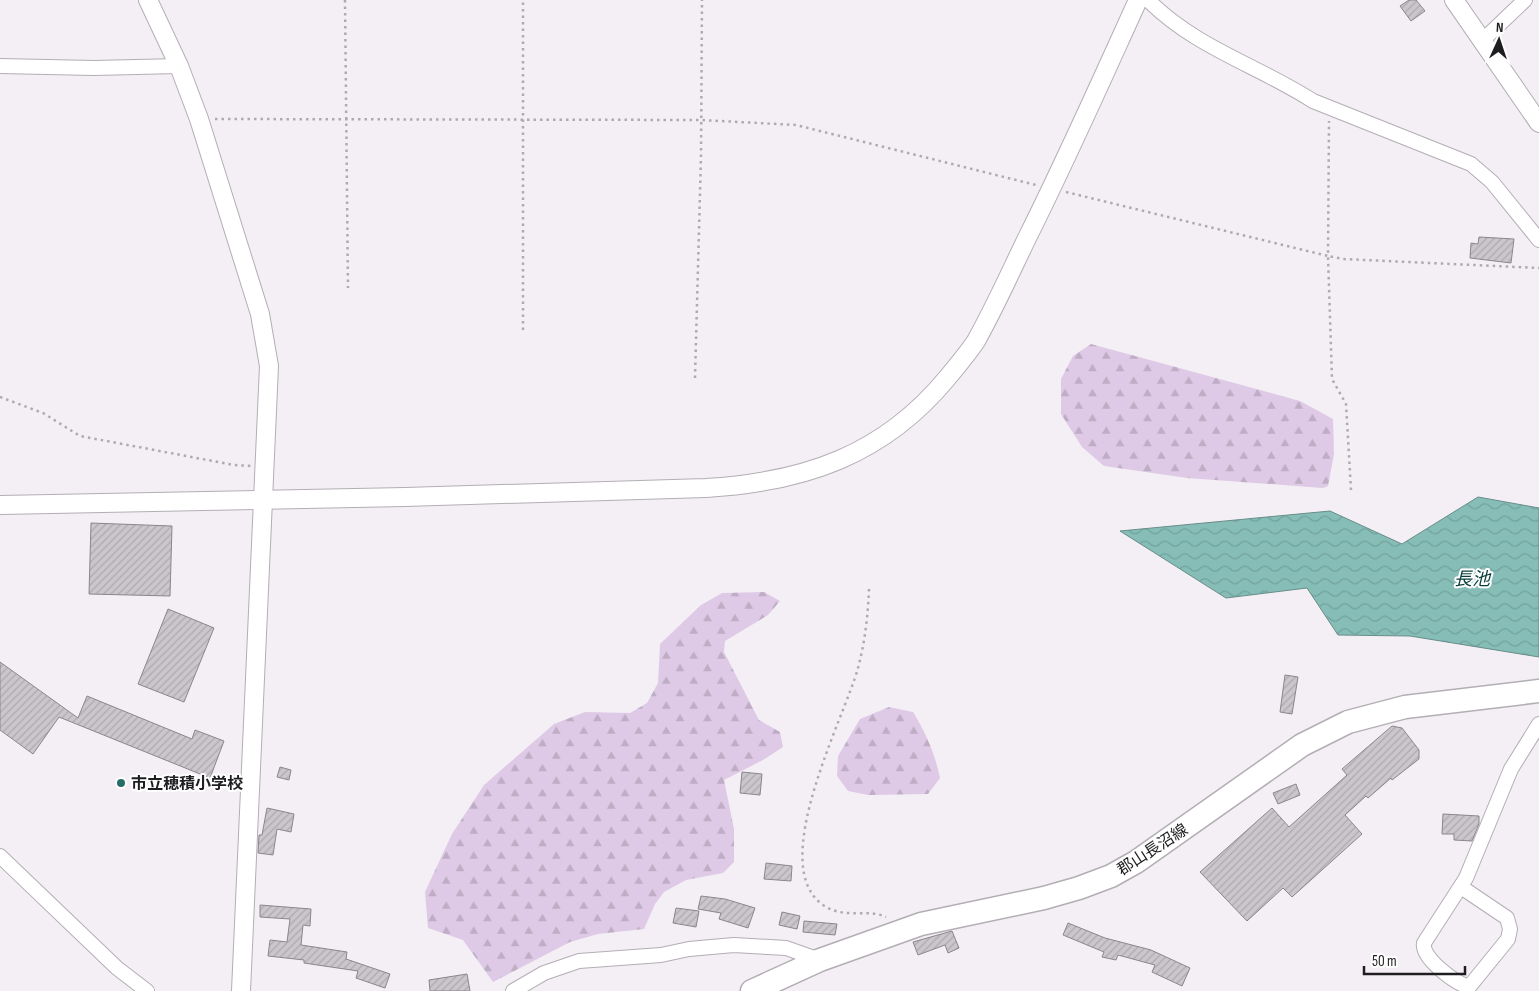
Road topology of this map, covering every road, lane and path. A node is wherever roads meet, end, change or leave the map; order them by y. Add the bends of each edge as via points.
1 (148, 0) edge
2 (345, 0) edge
3 (523, 0) edge
4 (702, 0) edge
5 (1138, 0) edge
6 (1148, 0) edge
7 (1454, 0) edge
8 (1525, 0) edge
9 (1483, 40) junction
10 (0, 66) edge
11 (179, 66) junction
12 (1329, 109) junction
13 (199, 119) junction
14 (347, 119) junction
15 (522, 120) junction
16 (702, 120) junction
17 (1539, 123) edge
18 (1052, 189) junction
19 (1539, 240) edge
20 (1328, 256) junction
21 (1539, 268) edge
22 (348, 288) dead end
23 (523, 330) dead end
24 (695, 378) dead end
25 (0, 397) edge
26 (264, 466) junction
27 (1352, 490) dead end
28 (263, 499) junction
29 (0, 505) edge
30 (869, 589) dead end
31 (1539, 691) edge
32 (1539, 724) edge
33 (0, 856) edge
34 (1461, 887) junction
35 (894, 933) junction
36 (820, 960) junction
37 (146, 991) edge
38 (241, 991) edge
39 (513, 991) edge
40 (752, 991) edge

1 - 11 street
2 - 14 path
3 - 15 path
4 - 16 path
5 - 18 street
6 - 12 street via 1212,49
7 - 9 street
8 - 9 street
9 - 17 street
10 - 11 street
11 - 13 street
12 - 19 street via 1471,164 1492,182
12 - 20 path
13 - 14 path
13 - 26 street via 260,314 269,366
14 - 15 path
14 - 22 path
15 - 16 path
15 - 23 path
16 - 18 path via 796,125
16 - 24 path
18 - 20 path
18 - 28 street via 975,342 940,387 897,427 862,449 812,471 756,484 706,488
20 - 21 path
20 - 27 path via 1332,378 1346,404
25 - 26 path via 43,412 80,436 234,465
26 - 28 street
28 - 29 street
28 - 38 street
30 - 35 path via 858,668 814,790 802,850 807,882 822,905 850,915 882,915 888,918
31 - 35 main road, 郡山長沼線 via 1405,707 1348,722 1302,745 1136,862 1111,876 1044,898 921,924
32 - 34 street via 1511,770
33 - 37 street via 117,968
34 - 34 street via 1423,949 1435,964 1461,985 1469,987 1508,938 1510,929 1507,918
35 - 36 main road, 郡山長沼線
36 - 39 street via 786,948 734,945 689,949 661,955 579,961 544,973
36 - 40 main road, 郡山長沼線

